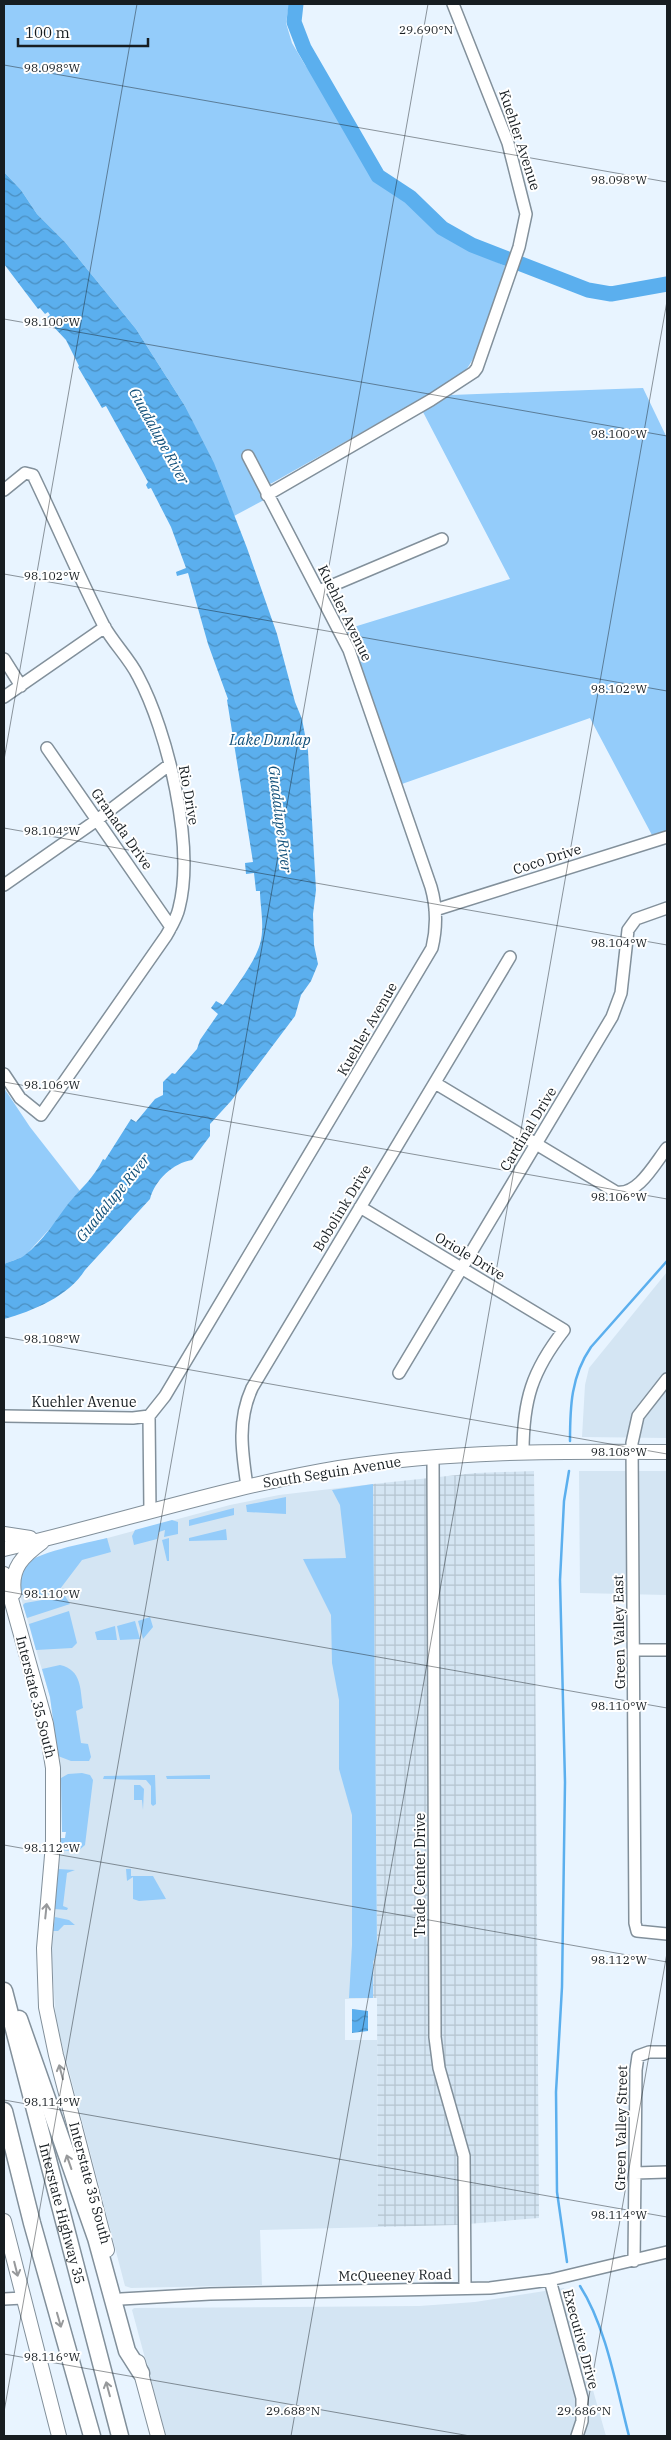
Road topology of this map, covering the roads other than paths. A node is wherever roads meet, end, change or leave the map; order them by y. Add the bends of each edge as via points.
1 (453, 4) edge
2 (248, 456) dead end
3 (4, 490) edge
4 (267, 495) junction
5 (442, 539) dead end
6 (319, 591) junction
7 (105, 627) junction
8 (4, 659) edge
9 (21, 686) junction
10 (4, 697) edge
11 (48, 748) dead end
12 (169, 765) junction
13 (97, 820) junction
14 (667, 837) edge
15 (4, 883) edge
16 (667, 908) edge
17 (436, 910) junction
18 (171, 927) junction
19 (510, 957) dead end
20 (4, 1074) edge
21 (435, 1083) junction
22 (536, 1144) junction
23 (667, 1148) edge
24 (360, 1207) junction
25 (462, 1268) junction
26 (399, 1373) dead end
27 (667, 1379) edge
28 (4, 1416) edge
29 (149, 1416) junction
30 (632, 1451) junction
31 (523, 1452) junction
32 (667, 1452) edge
33 (433, 1457) junction
34 (247, 1486) junction
35 (150, 1512) junction
36 (4, 1534) edge
37 (46, 1539) junction
38 (4, 1549) edge
39 (4, 1574) edge
40 (4, 1602) edge
41 (18, 1624) junction
42 (635, 1650) junction
43 (667, 1650) edge
44 (667, 1934) edge
45 (4, 1983) edge
46 (4, 1991) edge
47 (667, 2052) edge
48 (4, 2111) edge
49 (4, 2152) edge
50 (635, 2172) junction
51 (667, 2172) edge
52 (4, 2222) edge
53 (32, 2223) junction
54 (667, 2252) edge
55 (634, 2260) junction
56 (550, 2280) junction
57 (465, 2288) junction
58 (23, 2298) junction
59 (4, 2299) edge
60 (120, 2299) junction
61 (141, 2373) junction
62 (59, 2436) edge
63 (92, 2436) edge
64 (120, 2436) edge
65 (158, 2436) edge
66 (577, 2436) edge

1 - 4 street, Kuehler Avenue via 508,143 526,214 519,247 474,372
2 - 4 street, Kuehler Avenue
3 - 7 street, Rio Drive via 29,472 33,475
4 - 6 street, Kuehler Avenue
5 - 6 street
6 - 17 street, Kuehler Avenue via 354,663 431,887
7 - 9 street
7 - 12 street, Rio Drive via 138,676 152,708
8 - 9 street
9 - 10 street
11 - 13 street, Granada Drive
12 - 13 street
12 - 18 street, Rio Drive via 178,802 183,859 181,899
13 - 15 street
13 - 18 street, Granada Drive
14 - 17 street, Coco Drive
16 - 22 street, Cardinal Drive via 642,916 631,924 621,993 612,1017
17 - 29 street, Kuehler Avenue via 432,948 165,1396
18 - 20 street, Rio Drive via 41,1115 20,1098
19 - 21 street, Bobolink Drive
21 - 22 street
21 - 24 street, Bobolink Drive
22 - 23 street via 622,1193 635,1188
22 - 25 street, Cardinal Drive
24 - 25 street, Oriole Drive
24 - 34 street, Bobolink Drive via 248,1396 241,1436
25 - 26 street, Cardinal Drive
25 - 31 street, Oriole Drive via 564,1330 540,1363 530,1387 524,1414
27 - 30 street, Green Valley East via 636,1421
28 - 29 street, Kuehler Avenue
29 - 35 street
30 - 31 main road, South Seguin Avenue
30 - 32 main road, South Seguin Avenue
30 - 42 street, Green Valley East
31 - 33 main road, South Seguin Avenue
33 - 34 main road, South Seguin Avenue via 340,1468
33 - 57 street, Trade Center Drive via 435,2038 439,2068 464,2156
34 - 35 main road, South Seguin Avenue
35 - 37 main road, South Seguin Avenue
36 - 37 main road
37 - 38 main road, South Seguin Avenue
37 - 41 main road via 23,1556 15,1570 13,1582
39 - 41 main road, Interstate 35 South
40 - 41 main road
60 -> 41 main road, Interstate 35 South via 46,2007 44,1948 53,1844 53,1768 46,1724
42 - 43 street
42 - 44 street, Green Valley East via 637,1931
61 -> 45 highway via 127,2350 96,2238 28,2039
64 -> 46 highway, Interstate Highway 35
47 - 50 street, Green Valley Street via 638,2056
48 - 53 highway
49 - 53 highway
50 - 51 street
50 - 55 street, Green Valley Street
52 -> 58 main road
53 -> 63 highway
54 - 55 street, McQueeney Road
55 - 56 street, McQueeney Road
56 - 57 street, McQueeney Road
56 - 66 street, Executive Drive via 582,2398 582,2422
57 - 60 street, McQueeney Road
58 - 59 street
58 - 62 main road
60 - 61 main road, Interstate 35 South
61 - 65 main road, Interstate 35 South

